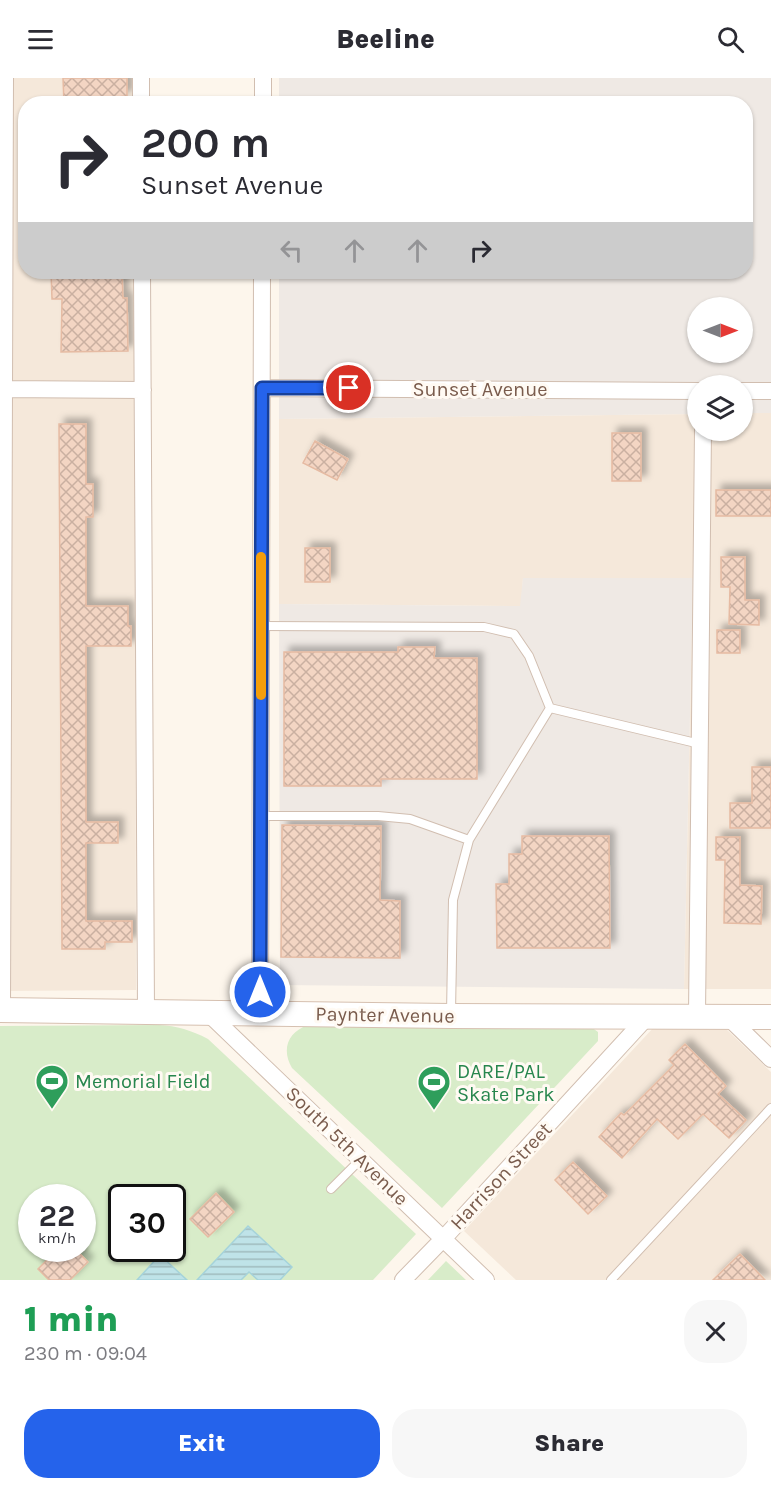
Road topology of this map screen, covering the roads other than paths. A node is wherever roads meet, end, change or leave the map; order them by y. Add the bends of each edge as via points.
1 (5, 78) edge
2 (141, 78) edge
3 (263, 78) edge
4 (141, 96) edge
5 (263, 96) edge
6 (142, 279) edge
7 (262, 279) edge
8 (262, 388) junction
9 (2, 389) edge
10 (143, 390) junction
11 (687, 391) edge
12 (753, 391) edge
13 (771, 392) edge
14 (703, 441) edge
15 (261, 626) junction
16 (550, 708) junction
17 (700, 744) junction
18 (260, 816) junction
19 (469, 840) junction
20 (1, 1010) edge
21 (146, 1012) junction
22 (208, 1012) junction
23 (260, 1013) junction
24 (451, 1016) junction
25 (698, 1016) junction
26 (727, 1016) junction
27 (647, 1017) junction
28 (771, 1017) edge
29 (771, 1059) edge
30 (771, 1108) edge
31 (361, 1159) junction
32 (331, 1189) dead end
33 (443, 1239) junction
34 (403, 1280) edge
35 (486, 1280) edge
36 (611, 1280) edge

1 - 9 street
2 - 4 street
3 - 5 street
6 - 10 street
7 - 8 street
8 - 11 street, Sunset Avenue
8 - 15 street
9 - 10 street
9 - 20 street
10 - 21 street
12 - 13 street
14 - 17 street
15 - 16 lane via 484,627 514,634 530,656
15 - 18 street
16 - 17 lane
16 - 19 lane
17 - 25 street
18 - 19 lane via 410,819
18 - 23 street
19 - 24 lane via 453,900
20 - 21 street, Paynter Avenue
21 - 22 street, Paynter Avenue
22 - 23 street, Paynter Avenue
22 - 31 street, South 5th Avenue
23 - 24 street, Paynter Avenue
24 - 27 street, Paynter Avenue
25 - 26 street, Paynter Avenue
25 - 27 street, Paynter Avenue
26 - 28 street, Paynter Avenue
26 - 29 street
27 - 33 street, Harrison Street
30 - 36 lane
31 - 32 lane
31 - 33 street, South 5th Avenue
33 - 34 street, Harrison Street
33 - 35 street, South 5th Avenue

